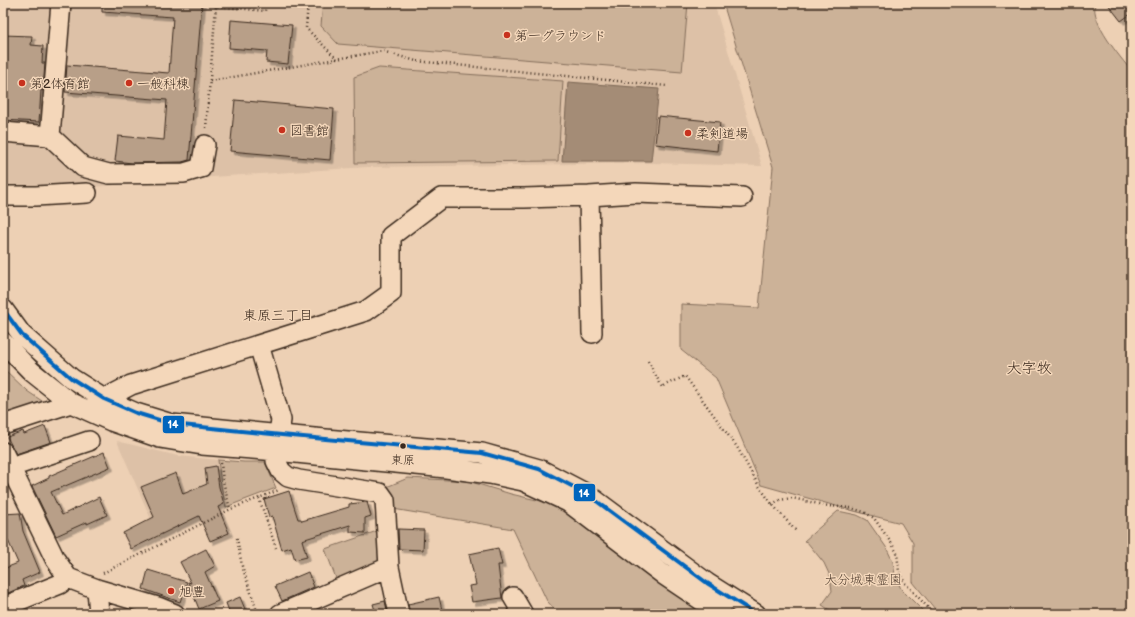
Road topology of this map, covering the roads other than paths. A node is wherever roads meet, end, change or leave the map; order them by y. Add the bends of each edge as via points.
1 (61, 3) edge
2 (3, 132) edge
3 (50, 136) junction
4 (205, 145) road end
5 (87, 193) dead end
6 (3, 196) edge
7 (589, 196) junction
8 (742, 197) dead end
9 (3, 309) edge
10 (592, 333) dead end
11 (3, 342) edge
12 (259, 345) junction
13 (104, 399) junction
14 (71, 403) junction
15 (3, 425) edge
16 (89, 441) dead end
17 (277, 442) junction
18 (9, 471) edge
19 (389, 567) junction
20 (82, 584) junction
21 (513, 597) dead end
22 (3, 607) edge
23 (99, 614) edge
24 (175, 614) edge
25 (280, 614) edge
26 (399, 614) edge
27 (523, 614) edge
28 (722, 614) edge
29 (756, 614) edge

1 - 3 street
2 - 3 street
3 - 4 street via 83,167 109,174 184,173 195,170 200,168
5 - 6 street
7 - 8 street via 636,193
7 - 10 street
7 - 12 street via 441,198 391,236 391,293 366,311
9 - 13 street via 22,335 71,378
11 - 14 street via 32,372
12 - 13 street via 130,385
12 - 17 street via 281,420
13 - 17 street via 136,413 172,424
14 - 15 street
14 - 17 street via 111,421 160,438 202,445
16 - 18 street
17 - 19 street via 276,461 288,477 380,493 385,500
17 - 28 street via 523,481 568,502 664,576
17 - 29 street via 482,453 539,469 587,494 707,583
18 - 20 street via 55,559
19 - 25 street
19 - 26 street
20 - 22 street via 60,584
20 - 23 street
20 - 24 street
21 - 27 street

